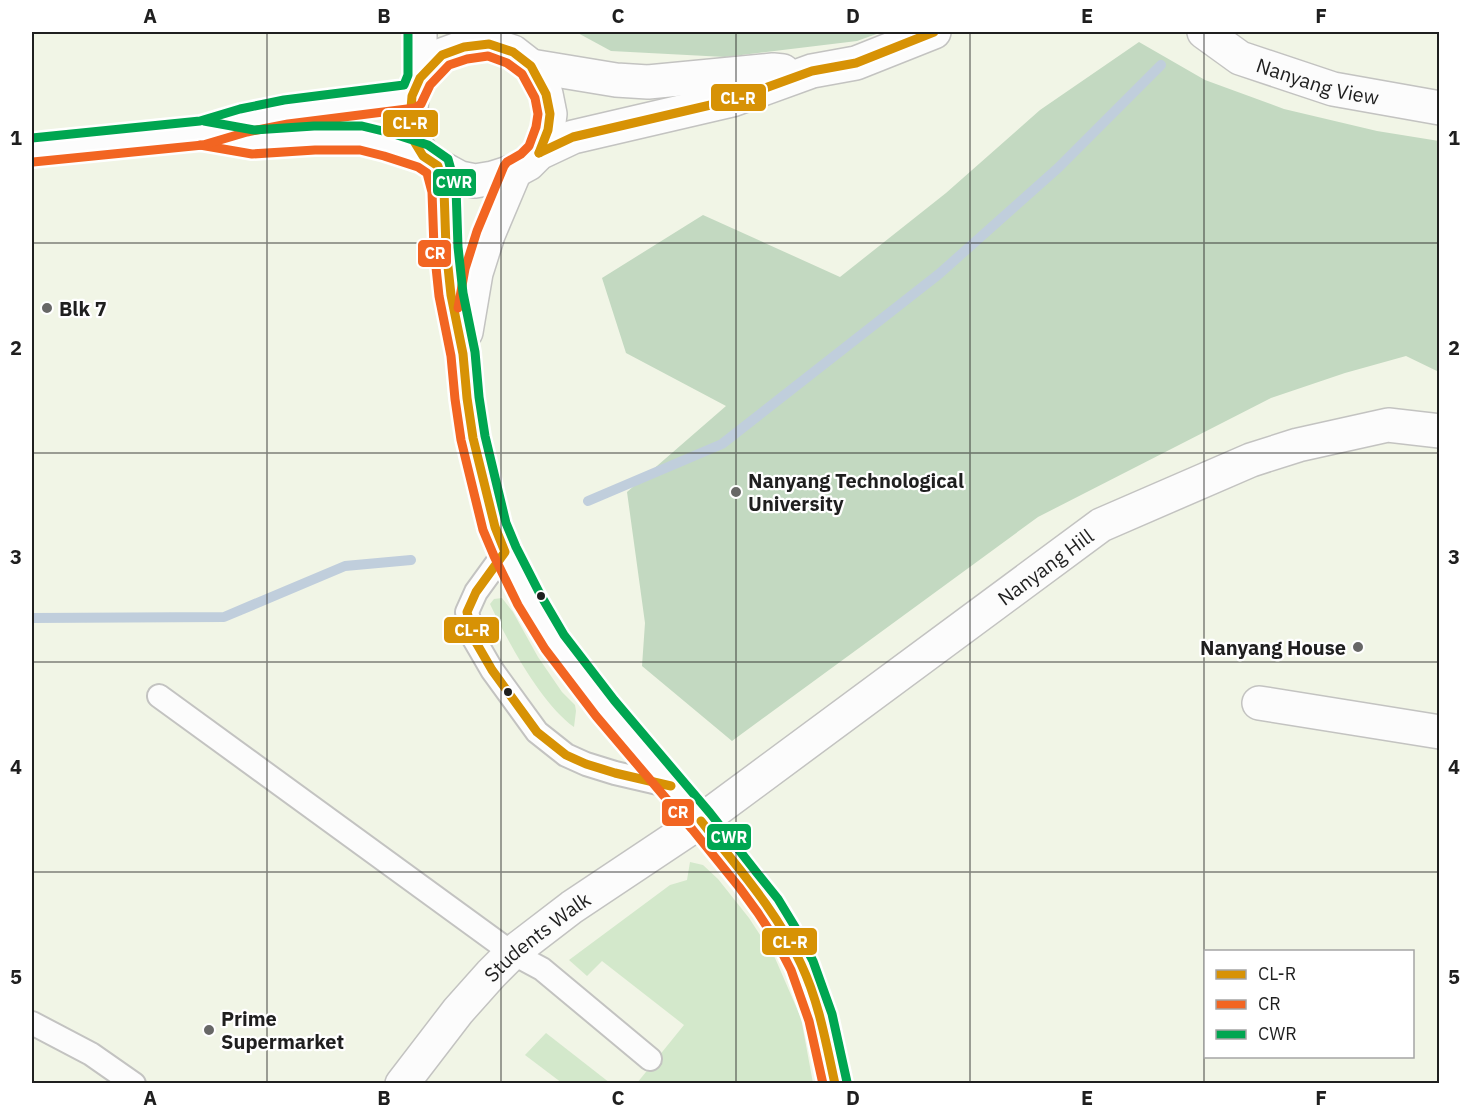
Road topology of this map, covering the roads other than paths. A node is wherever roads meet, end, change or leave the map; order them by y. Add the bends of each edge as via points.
1 (420, 32) edge
2 (487, 32) edge
3 (934, 32) edge
4 (1204, 32) edge
5 (522, 59) junction
6 (812, 71) junction
7 (416, 87) junction
8 (1440, 108) edge
9 (202, 133) junction
10 (32, 150) edge
11 (431, 161) junction
12 (527, 162) junction
13 (463, 354) junction
14 (1440, 431) edge
15 (505, 552) junction
16 (159, 696) dead end
17 (1259, 703) dead end
18 (1440, 732) edge
19 (671, 786) junction
20 (701, 821) junction
21 (512, 953) junction
22 (32, 1023) edge
23 (650, 1059) dead end
24 (134, 1083) edge
25 (402, 1083) edge
26 (835, 1083) edge

1 - 7 street
2 - 5 street
3 - 6 street via 856,63
4 - 8 street, Nanyang View via 1240,57 1333,89
5 - 6 street via 616,80 648,82 773,70
5 - 7 street via 489,44 464,46 442,55
5 - 12 street via 546,94 550,114 548,130
6 - 12 street via 732,100 573,138
7 - 9 street via 244,120
7 - 11 street via 410,121 412,138
9 - 10 street
9 - 11 street via 253,142 361,138
11 - 12 street via 460,178 475,181 494,178
11 - 13 street via 444,190 451,295
12 - 13 street via 488,235 476,273
13 - 15 street via 473,438
14 - 20 street, Nanyang Hill via 1388,425 1298,445 1251,460 1101,525
15 - 19 street via 554,642
15 - 19 lane via 476,592 467,612 474,639 492,670 537,732 566,755 615,773
16 - 21 lane
17 - 18 street
19 - 20 street
20 - 21 street, Students Walk via 572,907
20 - 26 street via 768,906 802,965 821,1018
21 - 23 lane via 542,969
21 - 25 street, Students Walk via 458,1011
22 - 24 lane via 92,1054

